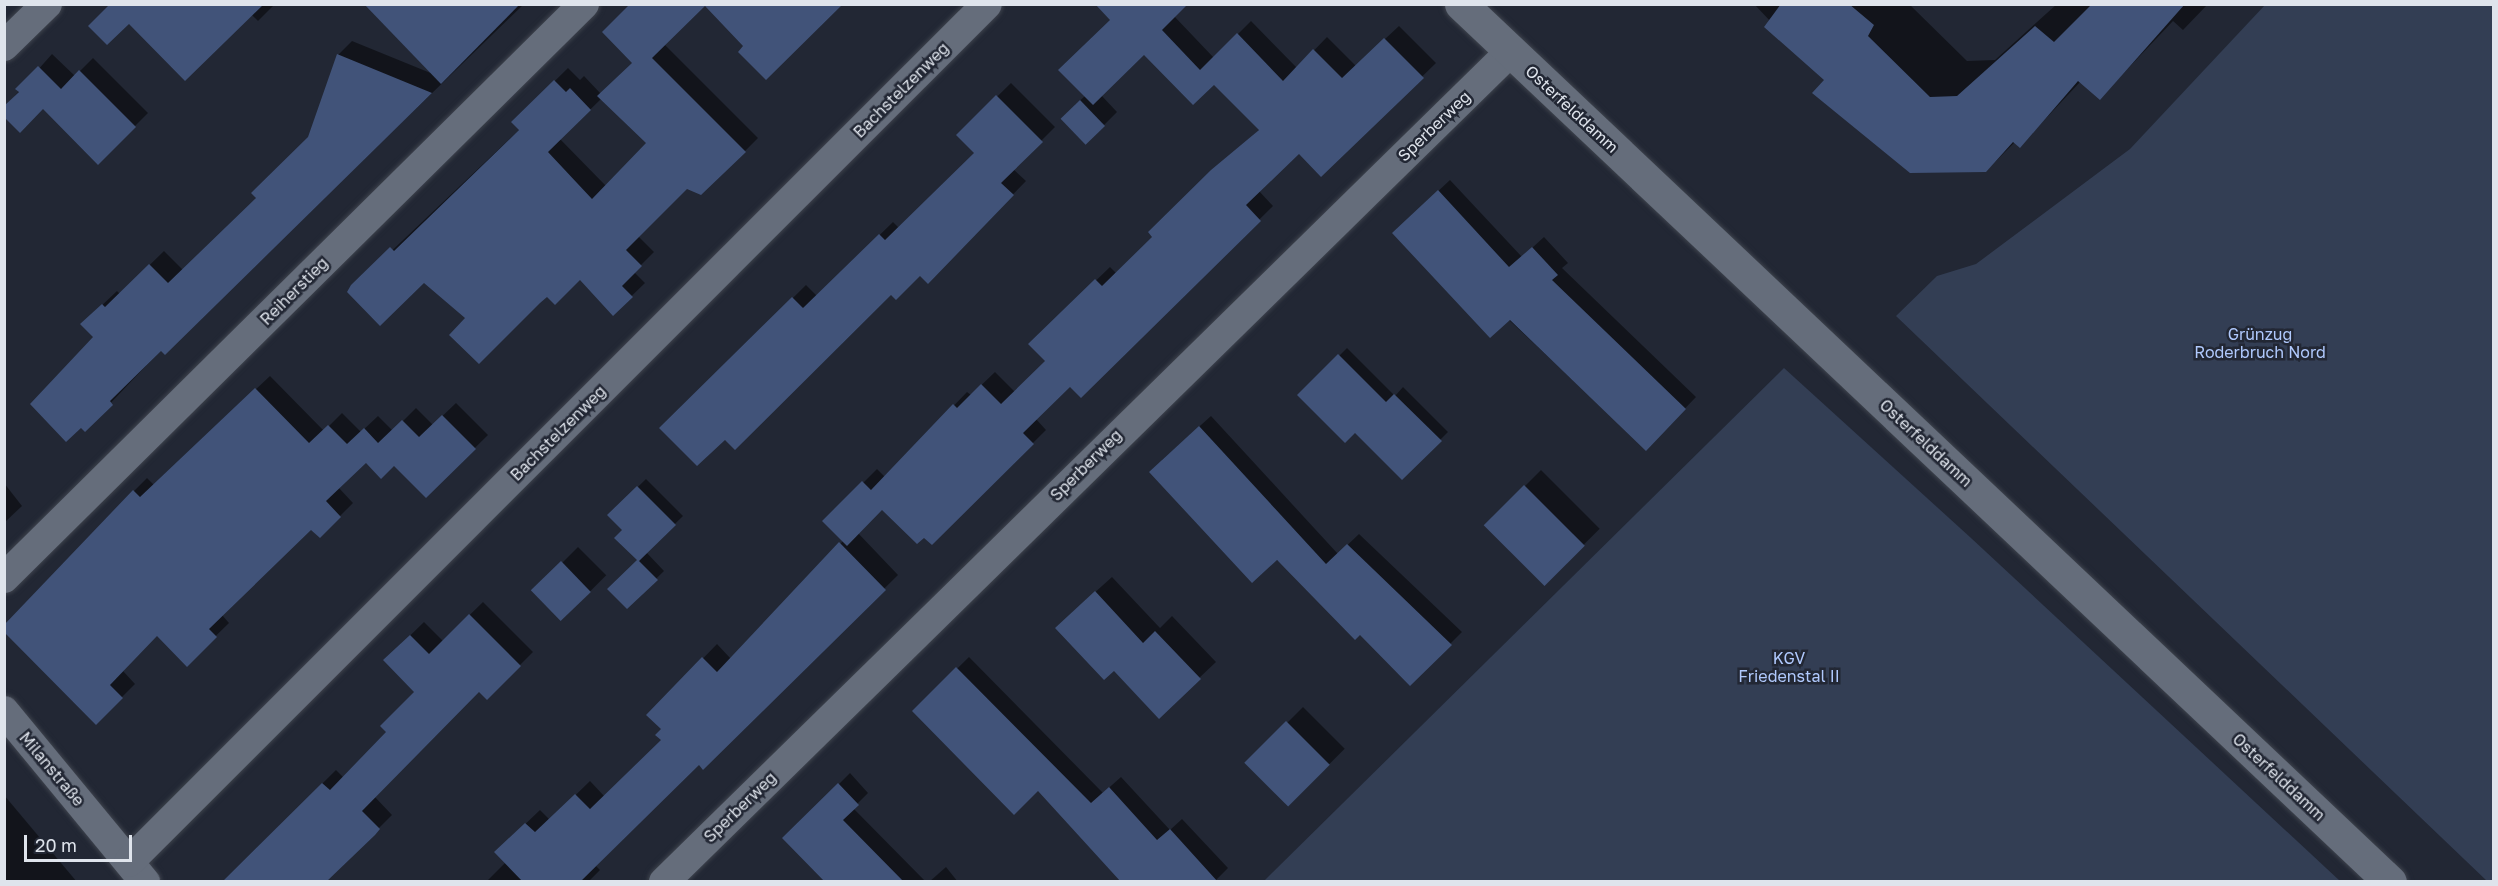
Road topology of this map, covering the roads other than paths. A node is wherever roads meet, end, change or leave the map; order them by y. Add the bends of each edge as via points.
1 (47, 4) edge
2 (584, 4) edge
3 (987, 4) edge
4 (1461, 4) edge
5 (4, 46) edge
6 (1511, 51) junction
7 (4, 578) edge
8 (4, 711) edge
9 (137, 872) edge
10 (664, 882) edge
11 (2390, 882) edge

1 - 5 street
2 - 7 street, Reiherstieg
3 - 9 street, Bachstelzenweg
4 - 6 street, Osterfelddamm
6 - 10 street, Sperberweg
6 - 11 street, Osterfelddamm
8 - 9 street, Milanstraße

